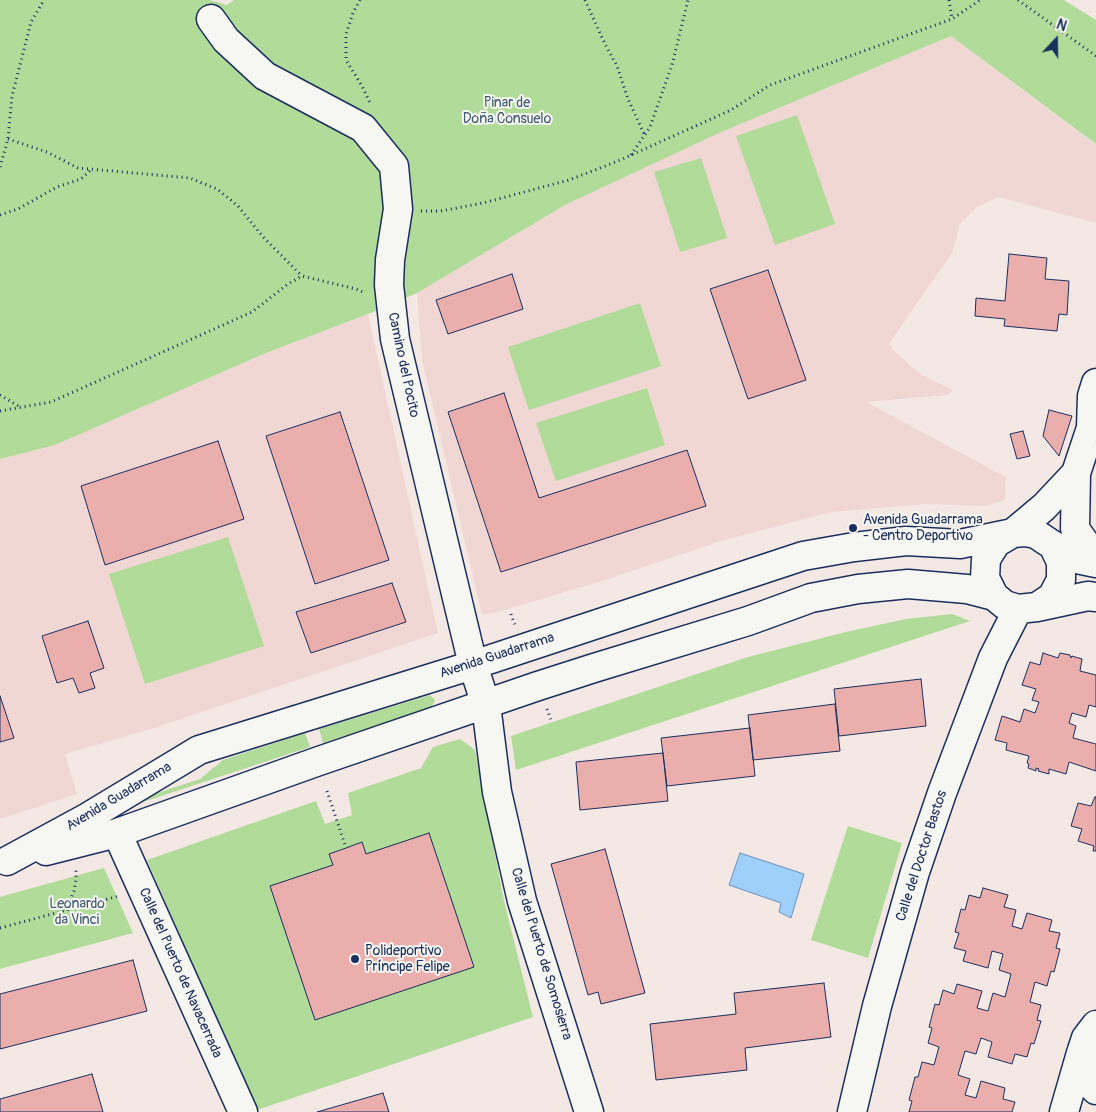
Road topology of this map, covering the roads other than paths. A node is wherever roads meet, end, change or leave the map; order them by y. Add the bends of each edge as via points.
1 (210, 19) dead end
2 (1096, 383) edge
3 (1093, 424) edge
4 (1076, 473) junction
5 (1013, 533) junction
6 (1053, 545) junction
7 (1096, 553) edge
8 (1096, 562) edge
9 (994, 596) junction
10 (1096, 597) edge
11 (1027, 608) junction
12 (473, 665) junction
13 (486, 705) junction
14 (117, 833) junction
15 (3, 862) edge
16 (1096, 1025) edge
17 (1082, 1050) junction
18 (1096, 1090) edge
19 (1096, 1094) edge
20 (1065, 1110) edge
21 (243, 1112) edge
22 (589, 1112) edge
23 (852, 1112) edge

1 - 12 street, Camino del Pocito via 226,40 265,76 363,128 394,166 398,209 389,285 395,340
2 - 3 street via 1092,396
3 - 4 street
4 - 5 street
4 - 7 street via 1075,529
5 - 6 street via 1036,534
5 - 9 street via 996,543 986,559 985,578
5 - 12 street, Avenida Guadarrama via 960,544 906,541 803,556
6 - 8 street via 1072,558
6 - 11 street via 1061,562 1061,580 1052,597
9 - 11 street via 1005,605
9 - 13 street, Avenida Guadarrama via 967,589 908,584 811,598
10 - 11 street
11 - 23 street, Calle del Doctor Bastos via 993,658 942,793 882,988
12 - 13 street, Camino del Pocito
12 - 15 street, Avenida Guadarrama via 199,750 88,817
13 - 14 street, Avenida Guadarrama
13 - 22 street, Calle del Puerto de Somosierra via 498,792 522,901
14 - 15 street, Avenida Guadarrama
14 - 21 street, Calle del Puerto de Navacerrada
16 - 17 street
17 - 18 street via 1085,1074
17 - 20 street
19 - 20 street

